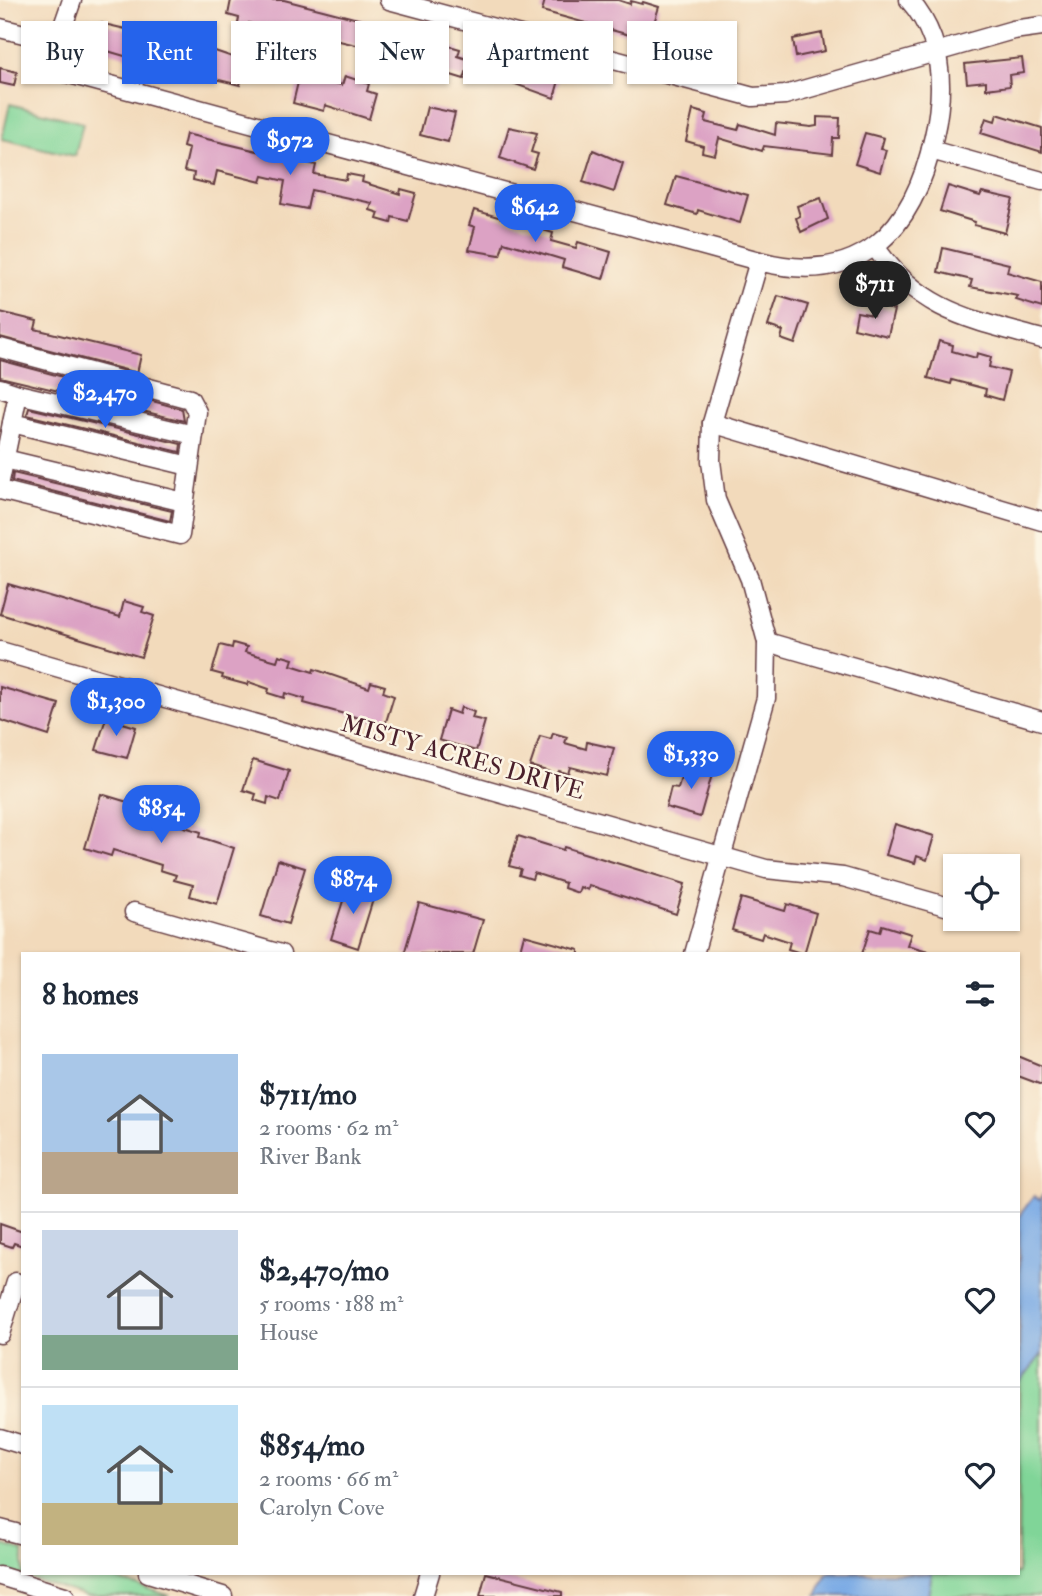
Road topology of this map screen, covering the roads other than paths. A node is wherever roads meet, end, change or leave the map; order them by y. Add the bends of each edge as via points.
1 (72, 0) edge
2 (389, 0) edge
3 (909, 0) edge
4 (65, 21) edge
5 (1042, 26) edge
6 (0, 28) edge
7 (21, 33) edge
8 (936, 53) junction
9 (107, 84) edge
10 (931, 150) junction
11 (1042, 181) edge
12 (875, 247) junction
13 (759, 261) junction
14 (1042, 340) edge
15 (0, 348) edge
16 (0, 388) edge
17 (18, 394) junction
18 (12, 423) junction
19 (712, 423) junction
20 (194, 435) junction
21 (5, 459) junction
22 (189, 466) junction
23 (0, 481) edge
24 (0, 490) edge
25 (184, 502) junction
26 (1042, 520) edge
27 (767, 642) junction
28 (0, 651) edge
29 (1042, 721) edge
30 (722, 857) junction
31 (943, 905) edge
32 (134, 912) dead end
33 (274, 952) edge
34 (695, 952) edge
35 (13, 1281) edge
36 (0, 1334) edge
37 (0, 1438) edge
38 (21, 1444) edge
39 (0, 1529) edge
40 (21, 1534) edge
41 (155, 1575) edge
42 (429, 1575) edge
43 (0, 1576) edge
44 (65, 1596) edge
45 (223, 1596) edge
46 (423, 1596) edge

1 - 4 street
2 - 8 street via 753,97 785,95
3 - 8 street via 922,17
5 - 8 street
6 - 7 street
8 - 10 street via 942,93
9 - 13 street
10 - 11 street
10 - 12 street via 909,209
12 - 13 street via 841,263 801,270
12 - 14 street via 908,284 943,310
13 - 19 street
15 - 20 street via 190,399 197,412
16 - 17 street
17 - 18 street
17 - 20 street
18 - 21 street
18 - 22 street
19 - 26 street
19 - 27 street via 716,500 750,579
20 - 22 street
21 - 23 street
21 - 25 street
22 - 25 street
24 - 25 street via 180,535
27 - 29 street
27 - 30 street via 766,698
28 - 30 street, MISTY ACRES DRIVE
30 - 31 street, MISTY ACRES DRIVE via 766,869 843,877
30 - 34 street
32 - 33 street
35 - 36 street
37 - 38 street
39 - 40 street
41 - 45 street
42 - 46 street
43 - 44 street

